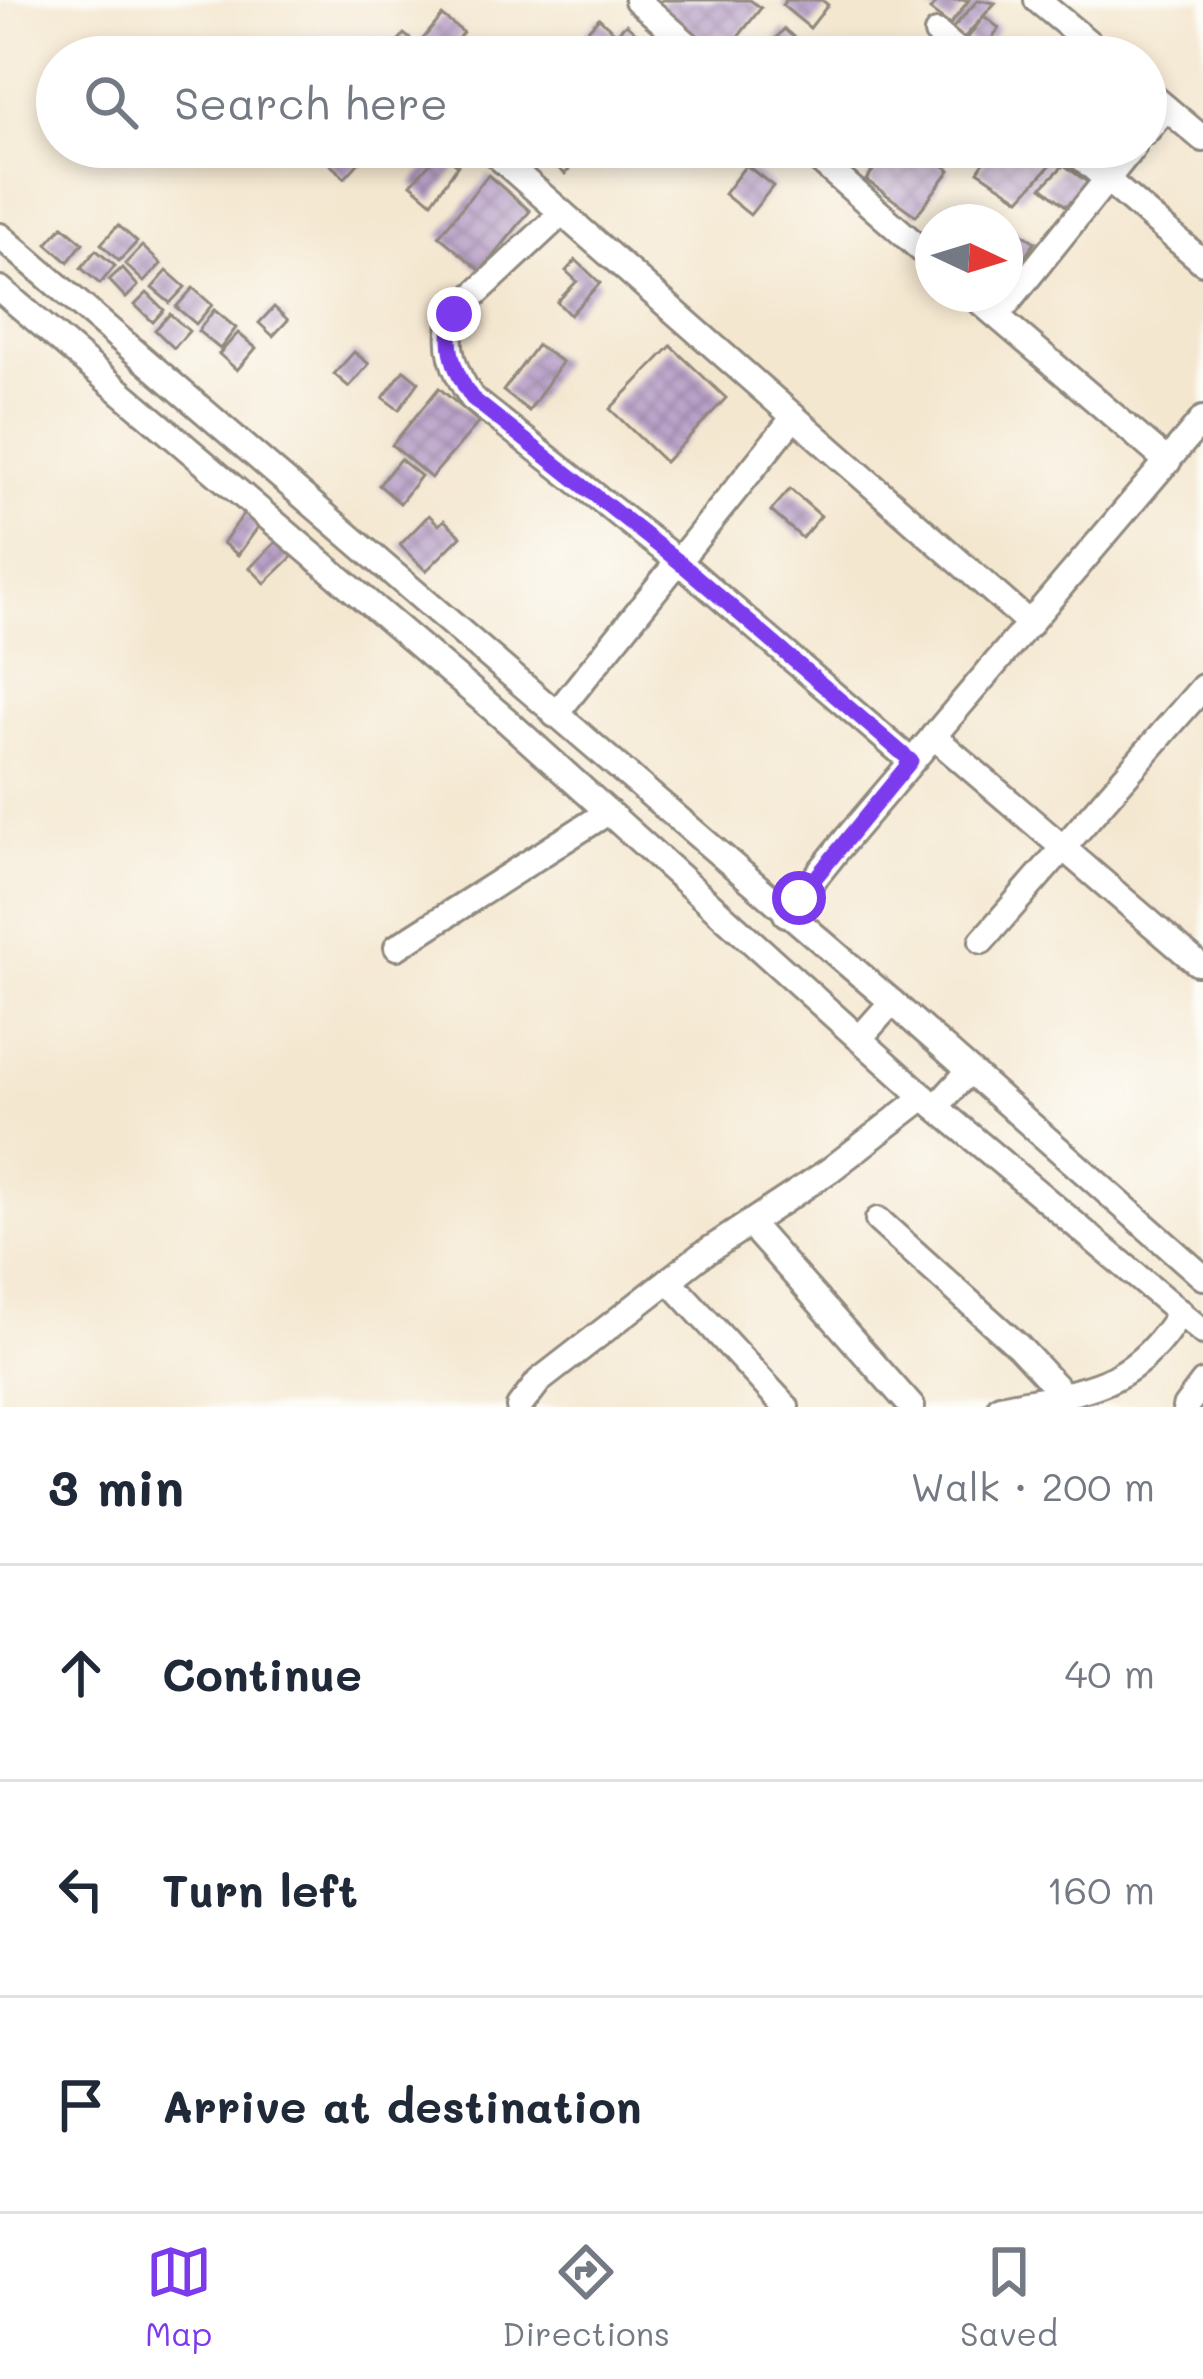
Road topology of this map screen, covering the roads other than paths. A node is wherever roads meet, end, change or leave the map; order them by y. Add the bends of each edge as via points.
1 (637, 0) edge
2 (1036, 0) edge
3 (937, 33) dead end
4 (678, 36) edge
5 (940, 36) edge
6 (1080, 36) edge
7 (1167, 108) edge
8 (1203, 139) edge
9 (512, 168) edge
10 (828, 168) edge
11 (1094, 168) edge
12 (1116, 168) edge
13 (1107, 179) junction
14 (562, 213) junction
15 (0, 236) edge
16 (915, 244) edge
17 (1203, 262) edge
18 (20, 286) edge
19 (992, 312) edge
20 (997, 316) junction
21 (794, 417) junction
22 (1203, 419) edge
23 (1168, 462) junction
24 (678, 561) junction
25 (1030, 624) junction
26 (1203, 687) edge
27 (499, 690) junction
28 (555, 715) junction
29 (934, 736) junction
30 (911, 761) junction
31 (608, 812) junction
32 (1063, 848) junction
33 (787, 914) junction
34 (982, 941) dead end
35 (397, 947) dead end
36 (1197, 963) dead end
37 (875, 1020) junction
38 (947, 1090) junction
39 (878, 1220) dead end
40 (749, 1223) junction
41 (1203, 1277) edge
42 (669, 1280) junction
43 (1180, 1312) junction
44 (1203, 1332) edge
45 (1203, 1383) edge
46 (1068, 1397) edge
47 (519, 1407) edge
48 (786, 1407) edge
49 (912, 1407) edge
50 (1000, 1407) edge
51 (1185, 1407) edge

1 - 4 street
2 - 6 street
3 - 5 street
7 - 8 street
9 - 14 street
10 - 16 street
11 - 13 street
12 - 13 street
13 - 17 street
13 - 20 street
14 - 21 street
14 - 24 street via 454,314 448,332 456,374 472,398
15 - 18 street
18 - 27 street
18 - 27 street
19 - 20 street
20 - 23 street
21 - 24 street
21 - 25 street
22 - 23 street
23 - 25 street
24 - 28 street
24 - 30 street
25 - 29 street
26 - 32 street
27 - 28 street
27 - 31 street
28 - 33 street
29 - 30 street
29 - 32 street
30 - 33 street
31 - 35 street
31 - 37 street
32 - 34 street
32 - 36 street
33 - 37 street
37 - 38 street
37 - 38 street
38 - 40 street
38 - 41 street
38 - 43 street
39 - 46 street
40 - 42 street
40 - 49 street
42 - 47 street via 539,1381
42 - 48 street
43 - 44 street
43 - 46 street via 1139,1366
45 - 51 street
46 - 50 street

